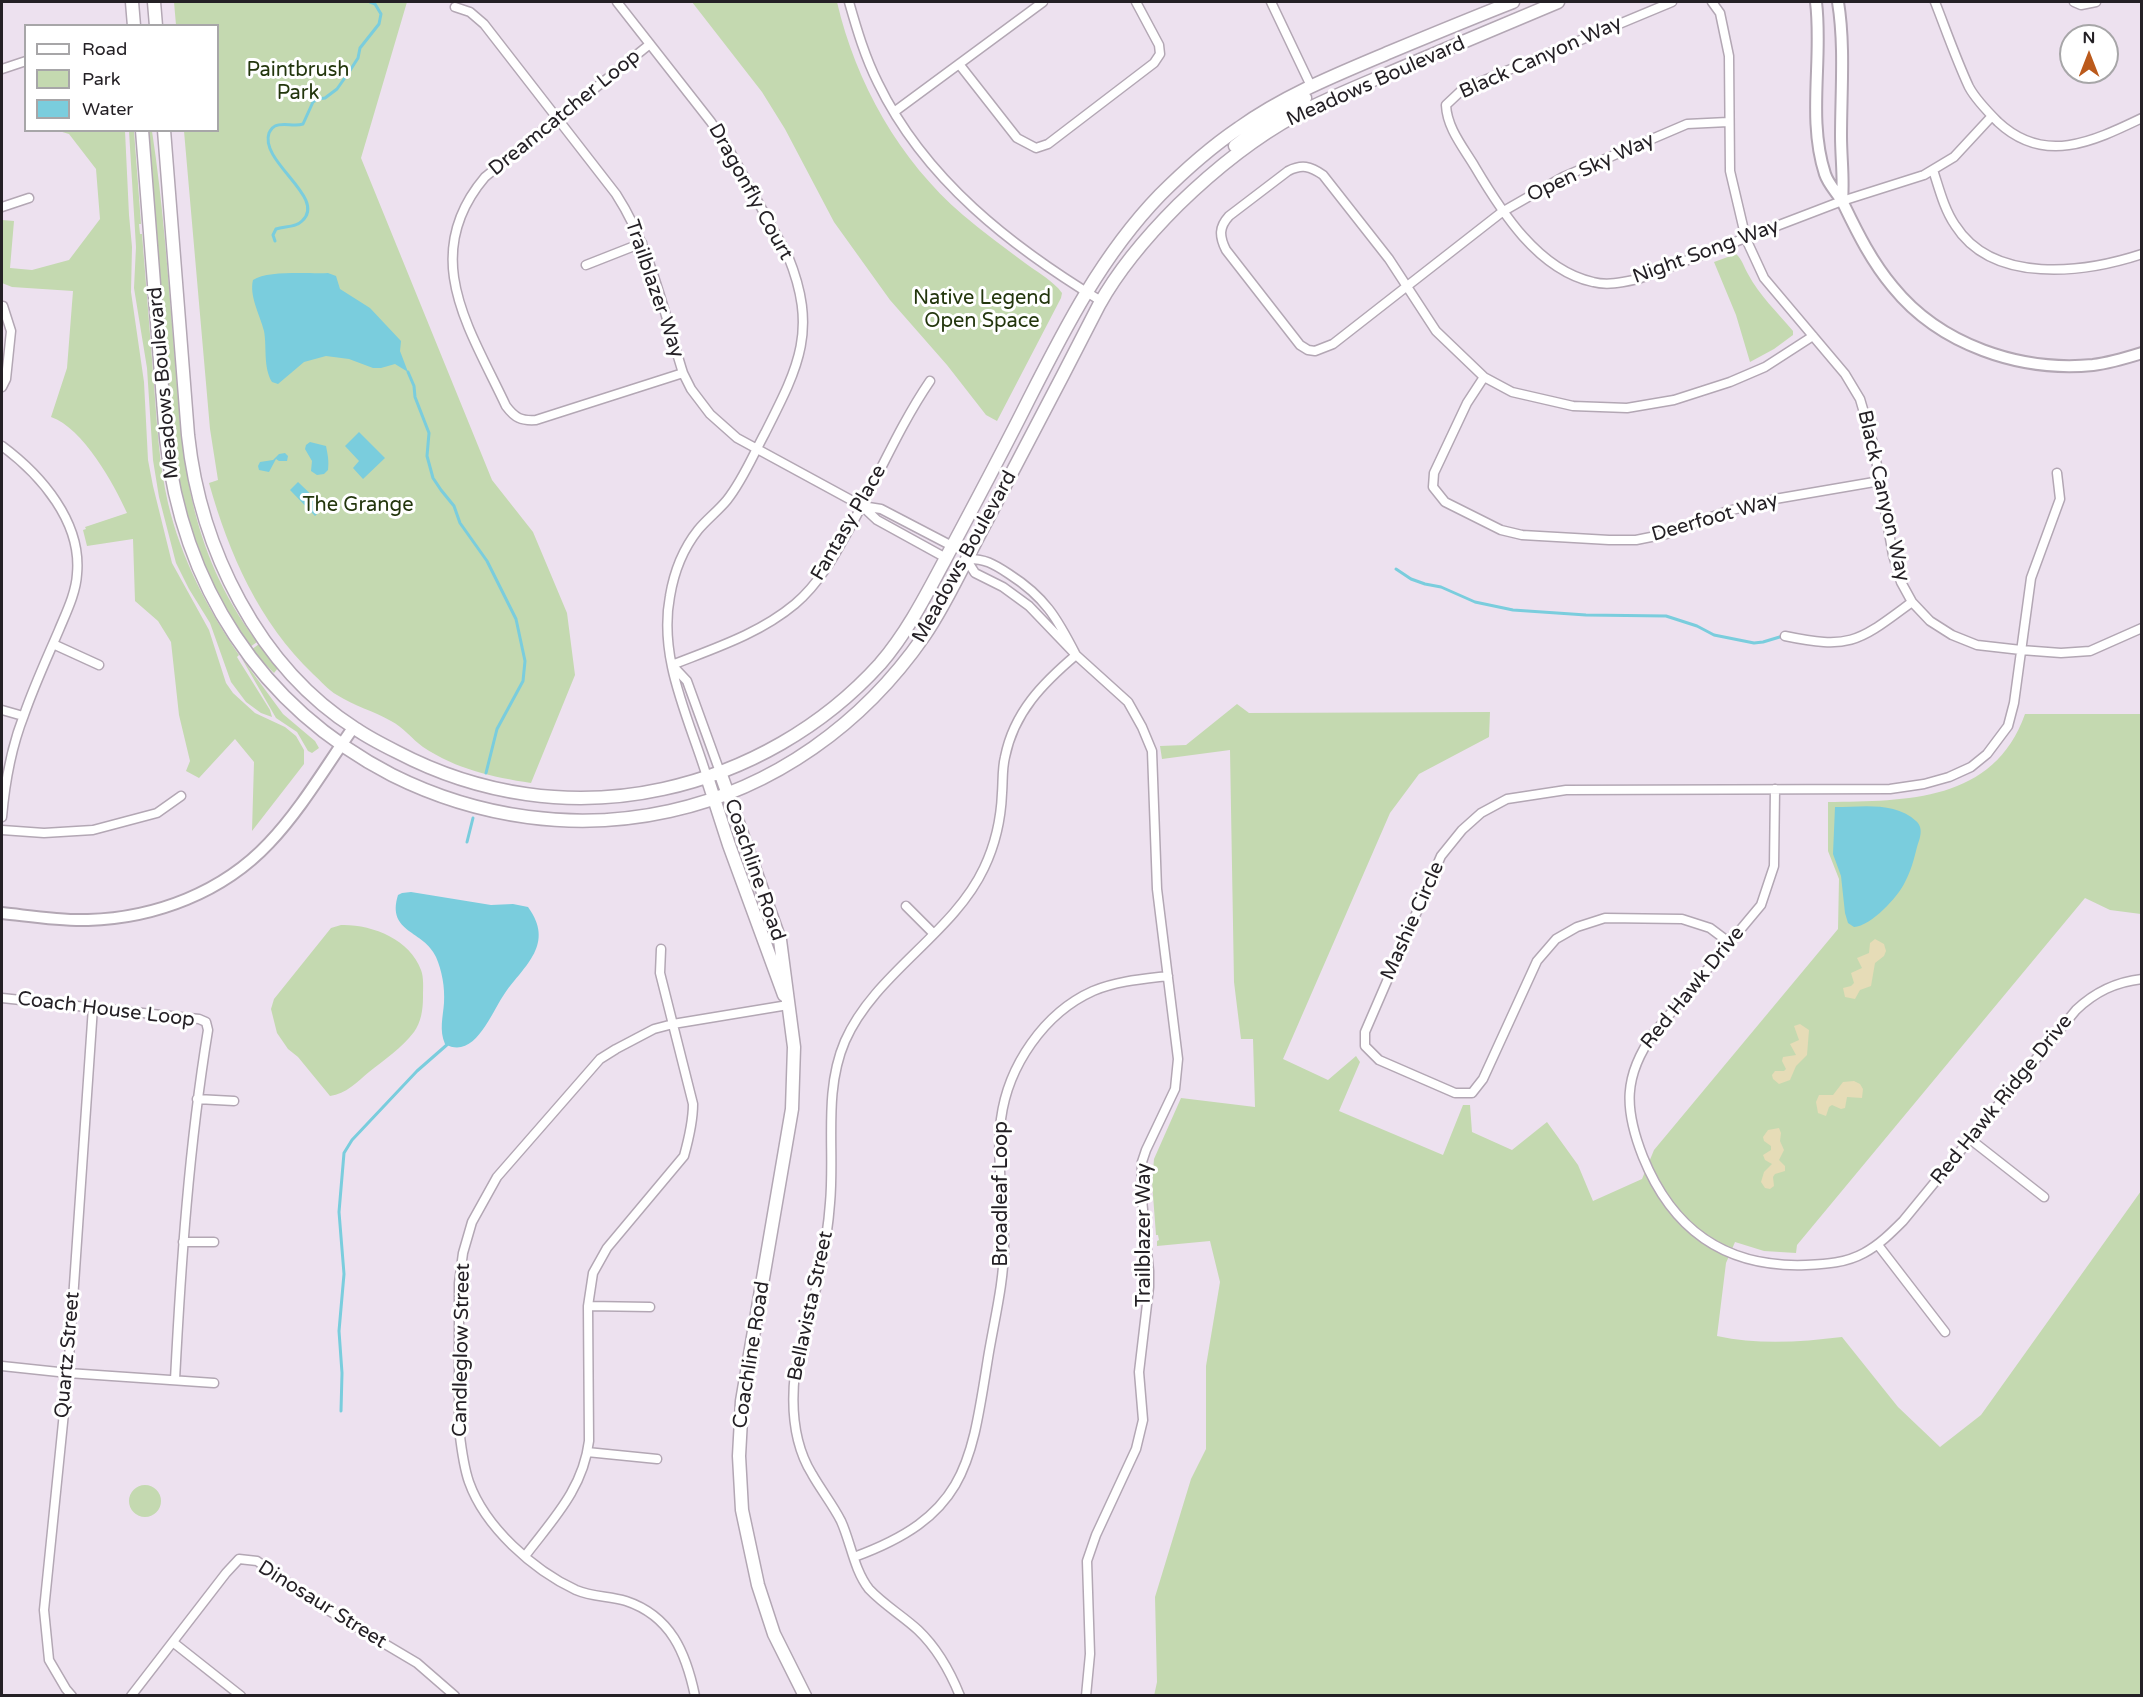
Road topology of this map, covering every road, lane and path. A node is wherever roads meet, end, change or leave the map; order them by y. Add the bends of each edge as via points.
1 (132, 2) edge
2 (154, 2) edge
3 (617, 2) edge
4 (849, 2) edge
5 (1043, 2) edge
6 (1136, 2) edge
7 (1271, 2) edge
8 (1513, 2) edge
9 (1558, 2) edge
10 (1672, 2) edge
11 (1712, 2) edge
12 (1816, 2) edge
13 (1838, 2) edge
14 (1935, 2) edge
15 (2073, 2) edge
16 (2096, 2) edge
17 (455, 7) dead end
18 (134, 24) edge
19 (156, 24) edge
20 (650, 44) junction
21 (24, 62) edge
22 (959, 64) junction
23 (2, 69) edge
24 (1311, 86) junction
25 (1446, 105) joint
26 (894, 112) junction
27 (1992, 116) junction
28 (557, 118) junction
29 (2142, 118) edge
30 (1728, 122) junction
31 (142, 132) edge
32 (164, 132) edge
33 (1933, 170) junction
34 (1214, 172) junction
35 (29, 198) dead end
36 (1842, 201) junction
37 (2, 207) edge
38 (1502, 212) junction
39 (1746, 239) junction
40 (642, 243) junction
41 (2142, 254) edge
42 (586, 265) dead end
43 (1408, 286) junction
44 (1086, 292) junction
45 (1101, 301) junction
46 (3, 306) edge
47 (1813, 336) junction
48 (2142, 353) edge
49 (683, 374) junction
50 (1484, 377) junction
51 (930, 381) dead end
52 (2, 387) edge
53 (2, 446) edge
54 (756, 449) junction
55 (997, 463) junction
56 (2057, 473) dead end
57 (1880, 481) junction
58 (862, 506) junction
59 (952, 546) junction
60 (946, 558) junction
61 (966, 559) junction
62 (1912, 602) junction
63 (2142, 628) edge
64 (1785, 636) dead end
65 (53, 644) junction
66 (2021, 650) junction
67 (1076, 655) junction
68 (99, 665) dead end
69 (672, 665) junction
70 (2, 710) edge
71 (23, 716) junction
72 (353, 728) junction
73 (341, 745) junction
74 (720, 772) junction
75 (706, 777) junction
76 (1775, 789) junction
77 (728, 793) junction
78 (181, 796) dead end
79 (713, 798) junction
80 (2, 817) edge
81 (2, 830) edge
82 (906, 906) dead end
83 (2, 913) edge
84 (933, 933) junction
85 (1730, 943) junction
86 (661, 949) dead end
87 (1168, 976) junction
88 (2142, 980) edge
89 (2, 998) edge
90 (788, 1005) junction
91 (93, 1007) junction
92 (673, 1024) junction
93 (197, 1099) junction
94 (234, 1101) dead end
95 (1970, 1139) junction
96 (2044, 1197) dead end
97 (183, 1242) junction
98 (213, 1242) dead end
99 (1878, 1245) junction
100 (588, 1306) junction
101 (650, 1307) dead end
102 (1945, 1332) dead end
103 (2, 1366) edge
104 (68, 1373) junction
105 (175, 1380) junction
106 (213, 1383) dead end
107 (587, 1452) junction
108 (657, 1459) dead end
109 (525, 1556) junction
110 (854, 1557) junction
111 (174, 1643) junction
112 (72, 1695) edge
113 (131, 1695) edge
114 (241, 1695) edge
115 (455, 1695) edge
116 (695, 1695) edge
117 (805, 1695) edge
118 (960, 1695) edge
119 (1086, 1695) edge

1 - 18 main road
2 - 19 main road
3 - 20 street, Dragonfly Court
4 - 26 street via 864,52
5 - 22 street
6 - 22 street via 1160,54 1154,63 1048,144 1036,148 1017,138
7 - 24 street
8 - 24 main road, Meadows Boulevard
9 - 34 main road, Meadows Boulevard via 1319,103 1265,134
10 - 25 street, Black Canyon Way via 1463,89
11 - 30 street, Black Canyon Way via 1720,14 1729,56
12 - 36 street via 1820,147 1825,175
13 - 36 street
14 - 27 street via 1970,89
15 - 16 street
17 - 28 street, Trailblazer Way via 470,12 484,24
20 - 28 street, Dreamcatcher Loop
20 - 54 street, Dragonfly Court via 728,148 795,273 803,318 800,352 790,384
21 - 23 street
22 - 26 street
24 - 34 main road via 1308,96 1223,156
24 - 44 main road, Meadows Boulevard via 1237,129 1180,177 1126,234
25 - 38 street, Night Song Way via 1451,128
26 - 44 street via 950,186 980,215
27 - 29 street via 2010,133 2037,145 2058,147 2088,141
27 - 33 street, Night Song Way via 1954,157
28 - 40 street, Trailblazer Way via 616,194
28 - 49 street, Dreamcatcher Loop via 495,167 475,189 458,223 454,241 453,275 459,303 506,406 516,418 536,420
30 - 38 street, Open Sky Way via 1687,124 1563,177
30 - 39 street, Black Canyon Way via 1730,171
31 - 73 main road, Meadows Boulevard via 166,438 174,492 190,546 211,596 247,653 296,709
32 - 72 main road, Meadows Boulevard via 188,435 196,487 216,553 264,639 311,693
33 - 36 street, Night Song Way
33 - 41 street via 1955,226 1977,249 2002,263 2079,269
34 - 45 main road, Meadows Boulevard via 1157,228
35 - 37 street
36 - 39 street, Night Song Way
36 - 48 street via 1860,240 1893,288 1922,315 1959,340 2001,357 2048,365 2094,365
38 - 39 street, Night Song Way via 1537,250 1565,272 1593,282 1614,284 1638,279
38 - 43 street, Open Sky Way
39 - 47 street, Black Canyon Way via 1764,278
40 - 42 street
40 - 49 street, Trailblazer Way
43 - 43 street, Open Sky Way via 1333,344 1308,350 1300,345 1226,250 1220,232 1229,216 1288,171 1307,166 1323,175
43 - 50 street via 1436,331
44 - 45 street
44 - 55 main road, Meadows Boulevard
45 - 61 main road, Meadows Boulevard
46 - 52 street via 11,331
47 - 50 street via 1765,367 1730,382 1674,400 1627,408 1574,406 1512,392
47 - 57 street, Black Canyon Way via 1860,399
49 - 54 street, Trailblazer Way via 710,414
50 - 57 street, Deerfoot Way via 1434,473 1433,487 1445,502 1501,530 1636,540 1775,499
51 - 58 street, Fantasy Place
53 - 65 street via 18,458 61,507 75,541 77,574
54 - 58 street, Trailblazer Way
54 - 69 street, Dragonfly Court via 737,485 697,531 679,563 668,615
55 - 59 main road, Meadows Boulevard
55 - 61 main road via 993,483 961,546
56 - 66 street, Mashie Circle via 2060,499 2031,578
57 - 62 street, Black Canyon Way via 1893,555
58 - 59 street, Trailblazer Way via 881,509
58 - 60 street, Trailblazer Way via 877,520
58 - 69 street, Fantasy Place via 823,573 795,603 752,633
59 - 60 main road, Meadows Boulevard
60 - 74 main road, Meadows Boulevard via 920,607 880,664 801,731
61 - 67 street, Trailblazer Way via 975,573 1029,606
61 - 67 street, Trailblazer Way via 982,558 1027,585 1056,618
61 - 77 main road, Meadows Boulevard via 926,633 872,699 804,755
62 - 64 street via 1856,639 1818,643
62 - 66 street, Black Canyon Way via 1930,621 1952,635 1977,645
63 - 66 street, Black Canyon Way via 2090,651
65 - 68 street
65 - 71 street
66 - 76 street, Mashie Circle via 2008,726 1987,754 1971,767 1924,784 1890,789
67 - 84 street, Bellavista Street via 1047,680 1015,726 1005,758 998,821 987,861 972,889
67 - 87 street, Trailblazer Way via 1128,702 1152,751 1155,864
69 - 74 street via 687,681
69 - 75 street, Dragonfly Court
70 - 71 street
71 - 80 street via 10,759
72 - 73 street
72 - 75 main road, Meadows Boulevard via 440,772 518,794 628,796
73 - 79 main road, Meadows Boulevard via 432,793 515,816 609,820 656,814
73 - 83 street via 269,843 237,871 200,893 155,910 109,918 63,919
74 - 75 main road, Meadows Boulevard
74 - 77 main road, Coachline Road
75 - 79 main road, Coachline Road
76 - 85 street, Red Hawk Drive via 1771,879 1761,905
76 - 85 street, Mashie Circle via 1566,790 1508,799 1481,813 1441,856 1365,1032 1365,1046 1379,1060 1455,1093 1472,1093 1483,1079 1537,961 1556,939 1605,918 1682,919 1710,928
77 - 79 main road, Meadows Boulevard
77 - 90 main road, Coachline Road via 780,940
78 - 81 street via 157,813 93,830
79 - 90 main road, Coachline Road
82 - 84 street
84 - 110 street, Bellavista Street via 867,1004 837,1062 828,1226 795,1372 793,1409 801,1450 840,1520
85 - 99 street, Red Hawk Drive via 1654,1033 1635,1067 1629,1111 1650,1174 1667,1204 1694,1231 1744,1258 1778,1264 1830,1264
86 - 92 street via 660,973
87 - 110 street, Broadleaf Loop via 1110,985 1071,1004 1042,1031 1016,1068 1001,1120 1003,1265 972,1448 955,1487 928,1518 907,1533
87 - 119 street, Trailblazer Way via 1177,1075 1175,1089 1146,1150 1141,1174 1149,1271 1139,1372 1143,1420 1136,1449 1088,1561 1090,1654
88 - 95 street, Red Hawk Ridge Drive via 2114,985 2086,1000
89 - 91 street, Coach House Loop
90 - 92 street, Candleglow Street
90 - 117 main road, Coachline Road via 794,1047 792,1108 742,1401 739,1456 742,1510 758,1586 774,1634
91 - 93 street, Coach House Loop via 199,1018 206,1023
91 - 104 street, Quartz Street
92 - 100 street via 693,1104 693,1123 684,1156 607,1248 593,1273
92 - 109 street, Candleglow Street via 654,1029 600,1059 497,1177 472,1222 463,1253 459,1283 461,1447 478,1501 510,1544
93 - 94 street
93 - 97 street, Coach House Loop
95 - 96 street
95 - 99 street, Red Hawk Ridge Drive
97 - 98 street
97 - 105 street, Coach House Loop
99 - 102 street
100 - 101 street
100 - 107 street
103 - 104 street
104 - 105 street
104 - 112 street, Quartz Street via 44,1610 49,1660
105 - 106 street
107 - 108 street
107 - 109 street via 574,1489
109 - 116 street, Candleglow Street via 576,1590 627,1602 663,1624 684,1653
110 - 118 street, Bellavista Street via 870,1590 919,1630 939,1654
111 - 113 street, Dinosaur Street
111 - 114 street
111 - 115 street, Dinosaur Street via 239,1559 256,1561 321,1606 417,1663

